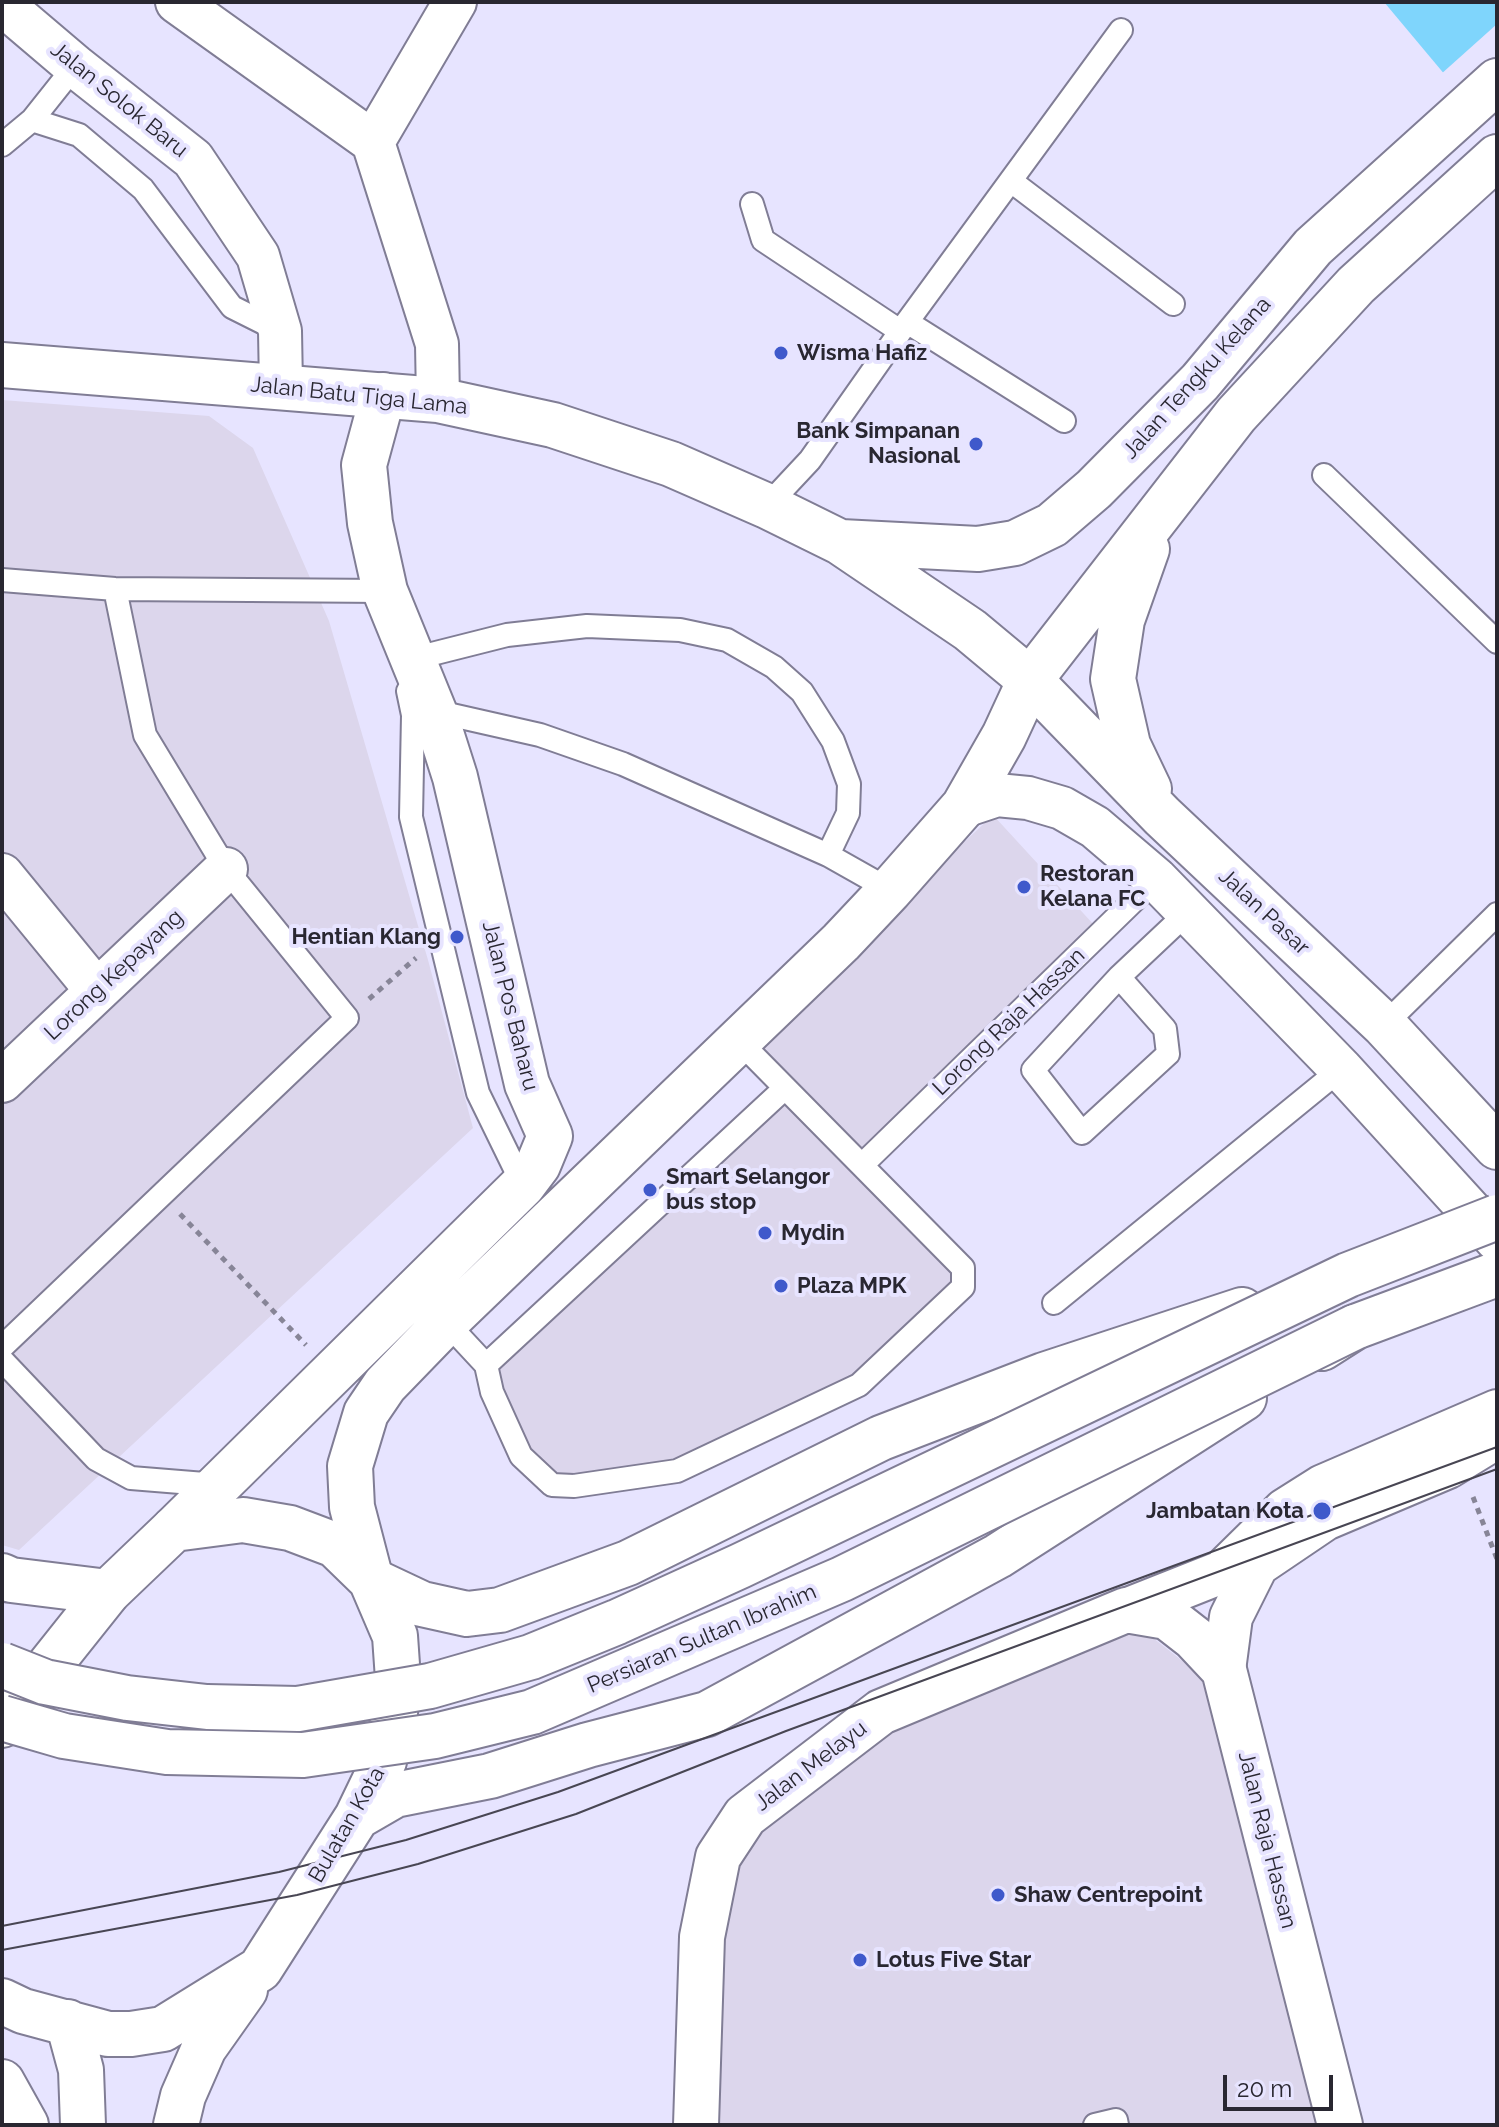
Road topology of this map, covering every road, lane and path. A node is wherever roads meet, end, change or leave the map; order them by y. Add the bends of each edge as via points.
1 (177, 2) edge
2 (455, 2) edge
3 (2, 4) edge
4 (1121, 30) dead end
5 (75, 66) junction
6 (1497, 81) edge
7 (32, 120) junction
8 (373, 142) junction
9 (2, 145) edge
10 (1497, 157) edge
11 (1011, 181) junction
12 (752, 204) dead end
13 (1173, 304) dead end
14 (904, 326) junction
15 (280, 331) junction
16 (2, 365) edge
17 (281, 386) junction
18 (383, 395) junction
19 (438, 400) junction
20 (1064, 421) dead end
21 (1324, 475) dead end
22 (1175, 493) junction
23 (767, 506) junction
24 (840, 542) junction
25 (2, 580) edge
26 (115, 589) junction
27 (385, 591) junction
28 (1497, 642) edge
29 (412, 659) junction
30 (1030, 680) junction
31 (434, 711) junction
32 (964, 806) junction
33 (1162, 816) junction
34 (828, 855) junction
35 (226, 869) junction
36 (2, 875) edge
37 (1156, 879) junction
38 (890, 890) junction
39 (1188, 912) junction
40 (1497, 914) edge
41 (440, 940) junction
42 (1119, 977) junction
43 (97, 991) junction
44 (347, 1018) junction
45 (1384, 1025) junction
46 (738, 1040) junction
47 (1341, 1069) junction
48 (3, 1079) edge
49 (785, 1088) junction
50 (550, 1136) junction
51 (1497, 1147) edge
52 (626, 1152) junction
53 (862, 1165) junction
54 (523, 1185) junction
55 (161, 1194) junction
56 (1497, 1217) edge
57 (1497, 1240) edge
58 (1497, 1274) edge
59 (1348, 1275) junction
60 (1054, 1303) dead end
61 (446, 1322) junction
62 (1355, 1327) junction
63 (2, 1347) edge
64 (2, 1360) edge
65 (486, 1365) junction
66 (332, 1371) junction
67 (1497, 1411) edge
68 (1497, 1437) edge
69 (1459, 1460) junction
70 (220, 1485) junction
71 (174, 1529) junction
72 (1497, 1559) edge
73 (2, 1576) edge
74 (371, 1580) junction
75 (108, 1592) junction
76 (1126, 1610) junction
77 (2, 1665) edge
78 (1224, 1670) junction
79 (2, 1718) edge
80 (2, 1725) edge
81 (357, 1817) junction
82 (260, 1969) junction
83 (2, 2001) edge
84 (68, 2022) junction
85 (2, 2082) edge
86 (26, 2125) edge
87 (83, 2125) edge
88 (176, 2125) edge
89 (696, 2125) edge
90 (1095, 2125) edge
91 (1117, 2125) edge
92 (1340, 2125) edge

1 - 8 street
2 - 8 street
3 - 5 street, Jalan Solok Baru
4 - 11 lane
5 - 7 lane
5 - 15 street, Jalan Solok Baru via 193,159 258,256
6 - 24 main road, Jalan Tengku Kelana via 1313,247 1200,382 1052,525 1015,543 978,549
7 - 9 lane
7 - 15 lane via 79,135 143,189 232,307
8 - 19 street via 437,344
10 - 22 main road via 1356,285 1236,415
11 - 13 lane
11 - 14 lane
12 - 14 lane via 763,240
14 - 20 lane
14 - 23 lane via 810,460
15 - 17 street, Jalan Solok Baru
16 - 17 main road, Jalan Batu Tiga Lama
17 - 18 main road, Jalan Batu Tiga Lama
18 - 19 main road, Jalan Batu Tiga Lama
18 - 27 main road, Jalan Pos Baharu via 364,465
19 - 23 main road, Jalan Batu Tiga Lama via 553,425 671,464
21 - 28 lane
22 - 30 main road
22 - 33 main road via 1146,549 1122,620 1113,679 1128,745
23 - 24 main road, Jalan Batu Tiga Lama
24 - 30 main road, Jalan Batu Tiga Lama via 970,630
25 - 26 lane
26 - 27 lane
26 - 35 lane via 145,735
27 - 29 main road, Jalan Pos Baharu
27 - 41 lane via 413,715 411,817
29 - 31 main road, Jalan Pos Baharu
29 - 34 lane via 507,635 587,626 680,630 727,640 774,667 802,692 833,741 849,784 848,813
30 - 32 main road
30 - 33 main road, Jalan Pasar
31 - 34 lane via 540,735 623,764
31 - 50 main road, Jalan Pos Baharu via 455,777 527,1084
32 - 37 street via 997,795 1062,808 1095,827
32 - 38 main road
33 - 45 main road, Jalan Pasar
34 - 38 lane
35 - 43 street, Lorong Kepayang
35 - 44 lane
36 - 43 street
37 - 39 street
37 - 53 lane, Lorong Raja Hassan
38 - 46 main road
39 - 42 lane
39 - 47 street
40 - 45 lane
41 - 44 path
41 - 54 lane via 478,1093
42 - 42 lane via 1165,1029 1168,1054 1082,1133 1033,1070
43 - 48 street, Lorong Kepayang
44 - 55 lane
45 - 51 main road, Jalan Pasar
46 - 49 lane
46 - 52 main road
47 - 57 street
47 - 60 lane
49 - 53 lane
49 - 65 lane
50 - 52 main road via 584,1153
50 - 54 main road
52 - 61 main road
53 - 65 lane via 963,1268 963,1287 859,1385 677,1471 552,1485 521,1456 492,1392
54 - 66 main road
55 - 63 lane
55 - 66 path
56 - 59 main road, bridge
58 - 62 main road
59 - 74 main road, bridge via 1044,1375 881,1438 628,1563 500,1610 467,1614 422,1604
59 - 77 main road, bridge via 617,1622 531,1657 430,1686 298,1709 127,1698 45,1682
61 - 65 lane
61 - 74 main road via 385,1385 357,1439 350,1466 352,1507
62 - 79 main road, Persiaran Sultan Ibrahim, bridge via 842,1579 532,1712 435,1736 303,1755 167,1752 64,1736
62 - 81 main road, bridge via 998,1556 707,1714 490,1776 395,1795
64 - 70 lane via 96,1459 131,1478
66 - 70 main road
67 - 76 street via 1323,1486 1285,1510 1222,1572
68 - 69 street
69 - 72 path
69 - 78 street via 1325,1519 1257,1565 1231,1617
70 - 71 main road
71 - 74 main road, Bulatan Kota via 243,1520 290,1528 335,1545
71 - 75 main road
73 - 75 main road
74 - 81 main road, Bulatan Kota via 395,1636 398,1679 384,1761
75 - 80 main road
76 - 78 main road, Jalan Raja Hassan via 1167,1617
76 - 89 main road, Jalan Melayu via 881,1712 745,1816 718,1857 702,1937
78 - 92 main road, Jalan Raja Hassan
81 - 82 main road, Bulatan Kota
82 - 84 main road, Bulatan Kota via 163,2029 108,2034
82 - 88 main road via 204,2048
83 - 84 main road, Bulatan Kota
84 - 87 main road via 81,2070
85 - 86 main road
90 - 91 lane via 1116,2120

